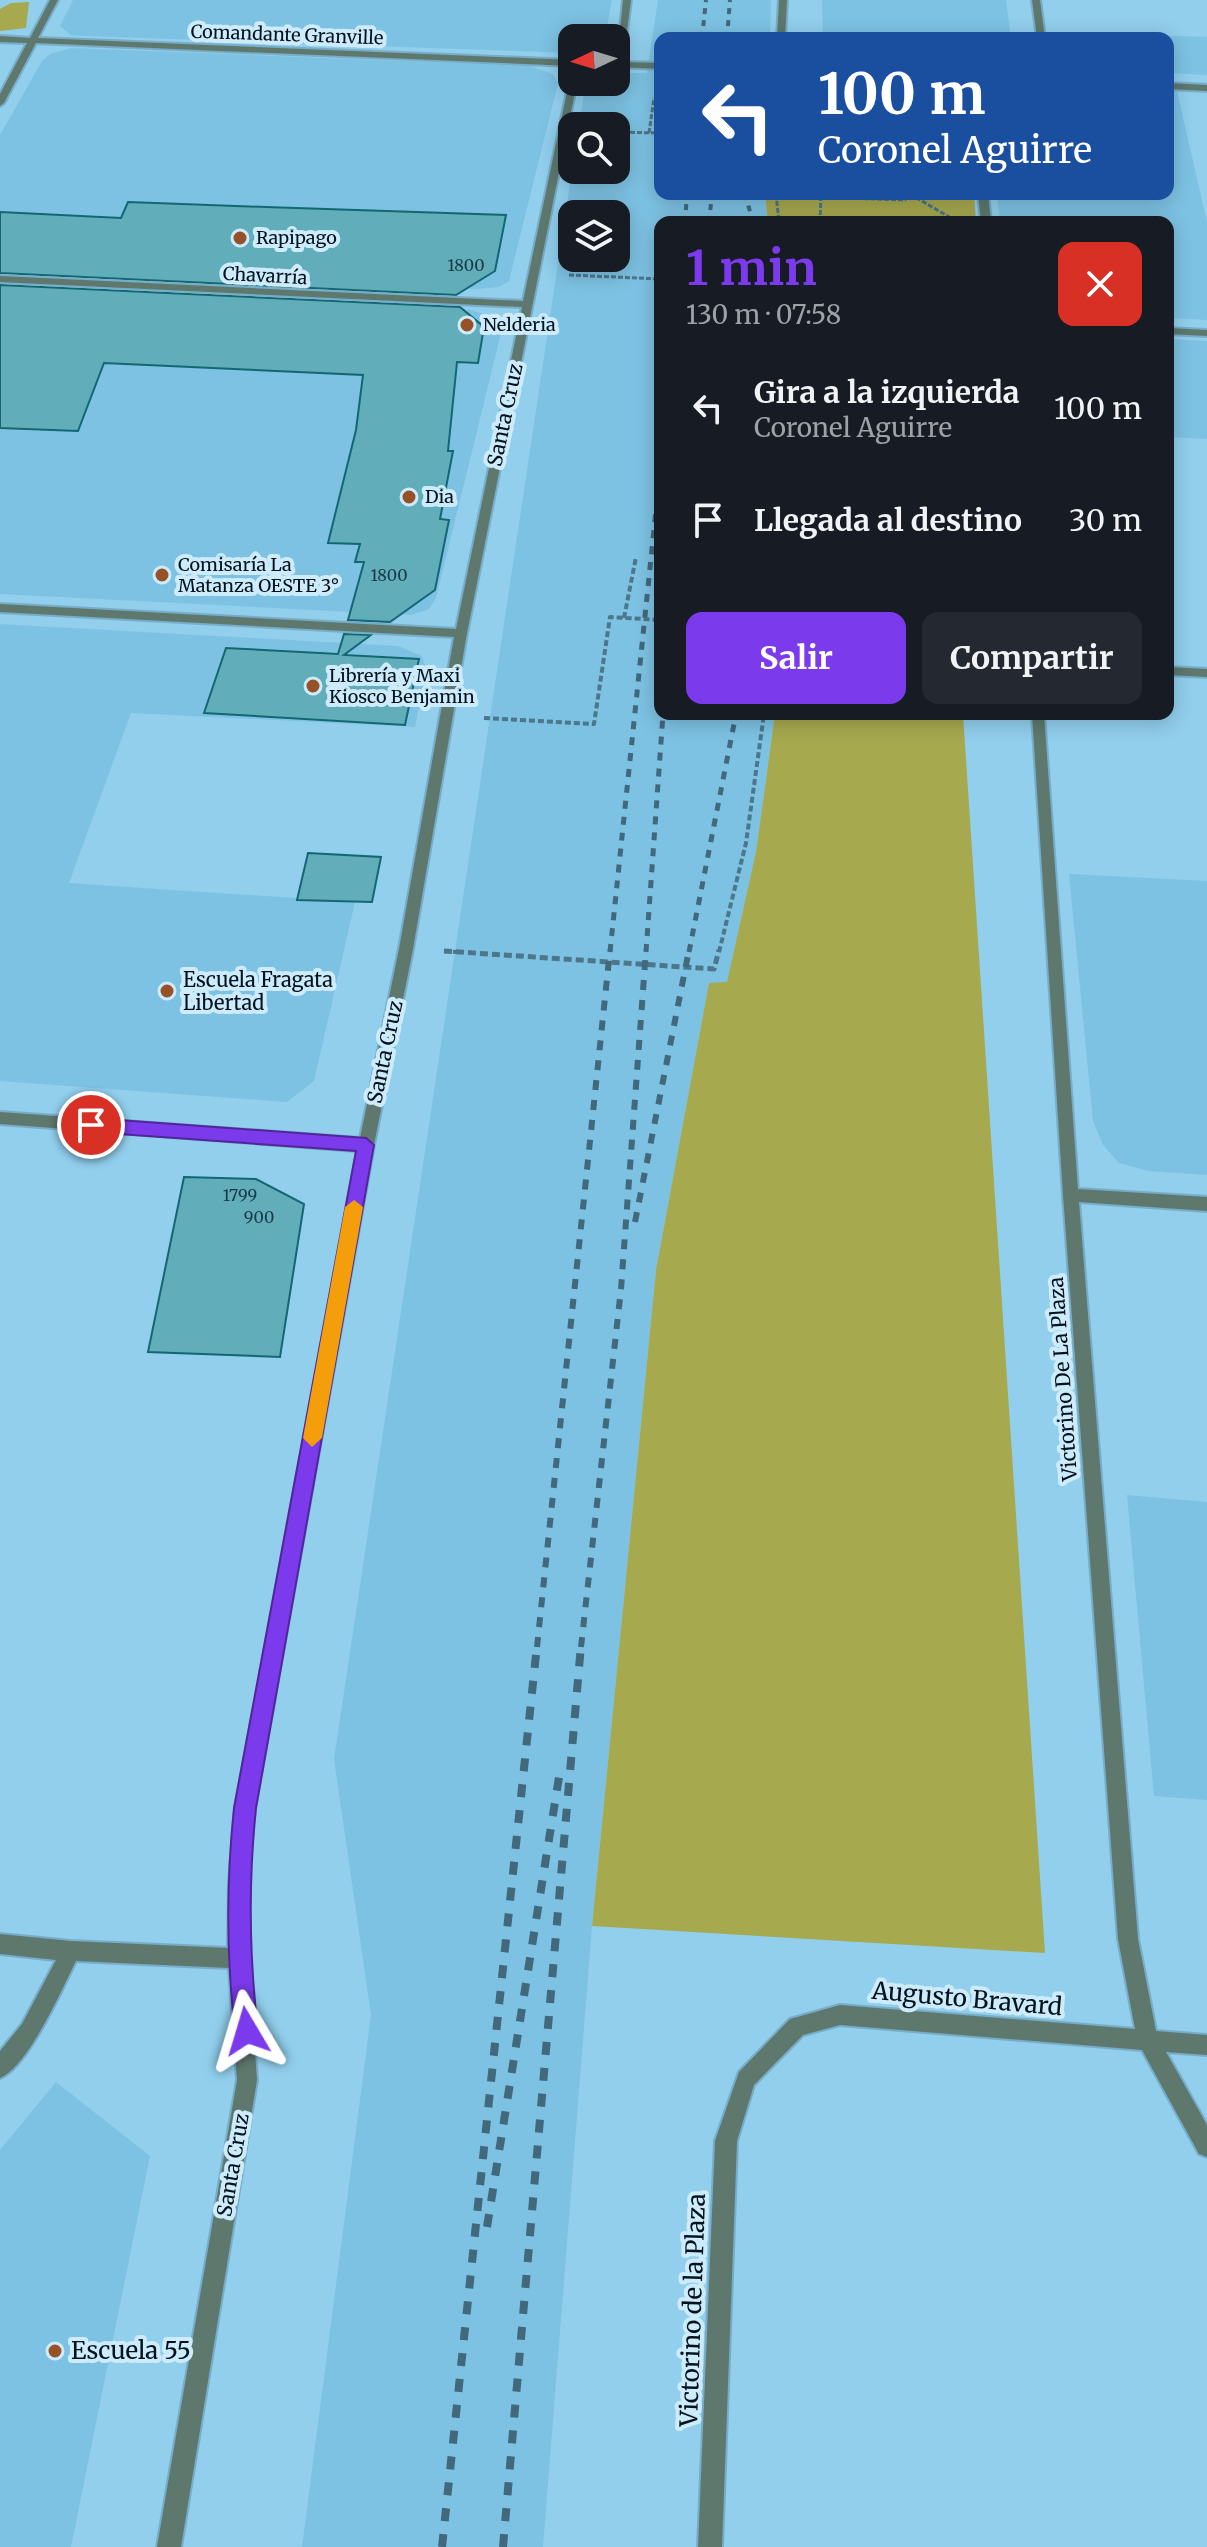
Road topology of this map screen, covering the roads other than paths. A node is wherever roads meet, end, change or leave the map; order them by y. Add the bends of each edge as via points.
1 (54, 0) edge
2 (627, 0) edge
3 (783, 0) edge
4 (1036, 0) edge
5 (623, 24) edge
6 (781, 32) edge
7 (1040, 32) edge
8 (0, 39) edge
9 (35, 41) junction
10 (558, 62) edge
11 (630, 65) edge
12 (654, 66) edge
13 (1174, 86) edge
14 (1207, 88) edge
15 (570, 96) edge
16 (0, 103) edge
17 (0, 279) edge
18 (528, 304) junction
19 (1174, 331) edge
20 (1207, 333) edge
21 (0, 608) edge
22 (461, 633) junction
23 (1174, 671) edge
24 (1207, 673) edge
25 (1038, 720) edge
26 (0, 1118) edge
27 (366, 1145) junction
28 (1071, 1195) junction
29 (1207, 1204) edge
30 (0, 1944) edge
31 (71, 1951) junction
32 (238, 1958) junction
33 (1147, 2039) junction
34 (1207, 2045) edge
35 (0, 2068) edge
36 (746, 2079) joint
37 (1207, 2146) edge
38 (169, 2547) edge
39 (710, 2547) edge

1 - 9 street
2 - 5 street
3 - 6 street
4 - 7 street
8 - 9 street, Comandante Granville
9 - 10 street, Comandante Granville
9 - 16 street
11 - 12 street
13 - 14 street
15 - 18 street, Santa Cruz
17 - 18 street, Chavarría
18 - 22 street, Santa Cruz
19 - 20 street
21 - 22 street
22 - 27 street, Santa Cruz
23 - 24 street
25 - 28 street, Victorino De La Plaza
26 - 27 street
27 - 32 street, Santa Cruz via 245,1808
28 - 29 street
28 - 33 street, Victorino De La Plaza via 1128,1939
30 - 31 street
31 - 32 street
31 - 35 street via 29,2031
32 - 38 street, Santa Cruz via 247,2080
33 - 34 street, Augusto Bravard
33 - 36 street, Augusto Bravard via 840,2015 797,2026
33 - 37 street, Victorino De La Plaza
36 - 39 street, Victorino de la Plaza via 726,2141

